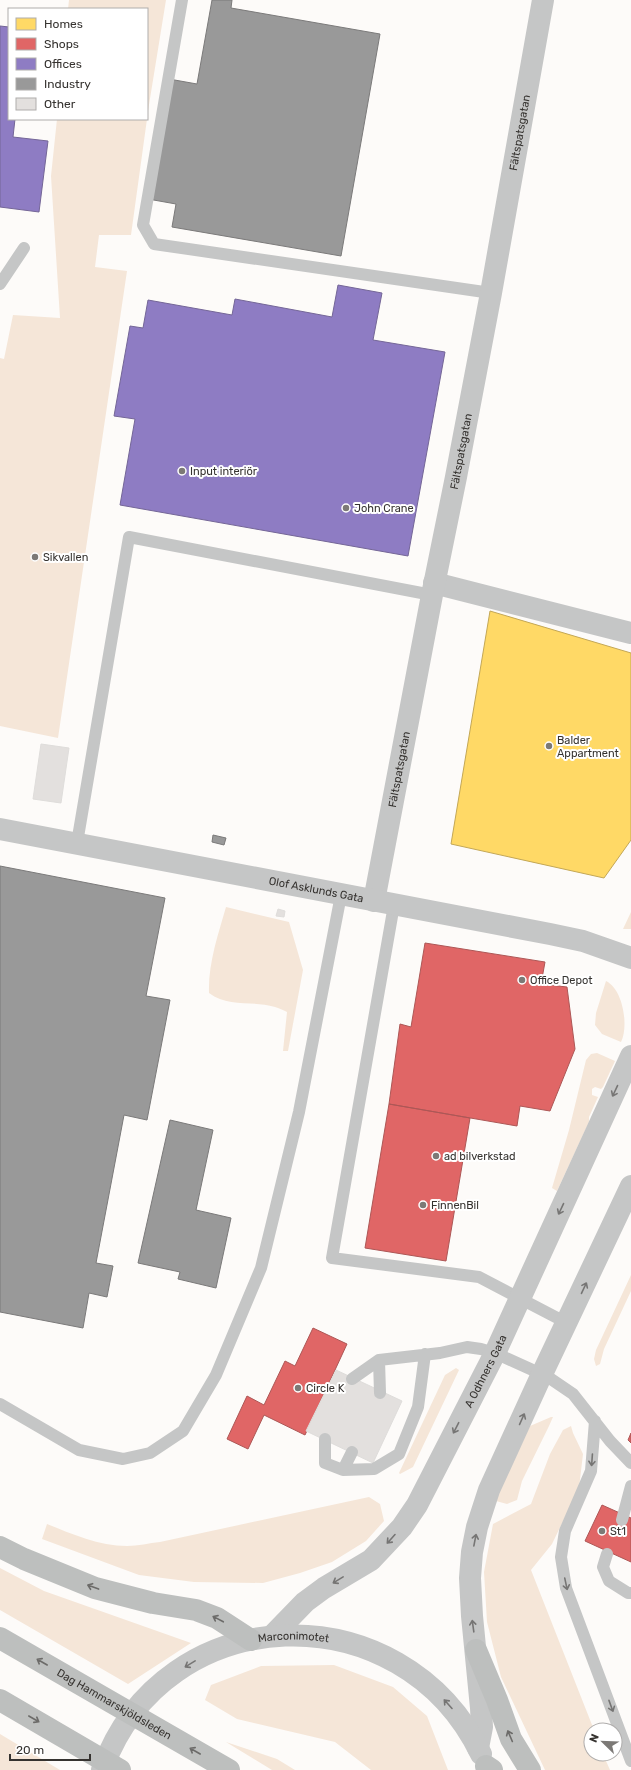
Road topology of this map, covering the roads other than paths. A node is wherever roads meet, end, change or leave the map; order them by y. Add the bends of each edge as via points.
1 (182, 0) edge
2 (543, 0) edge
3 (24, 248) dead end
4 (0, 284) edge
5 (491, 293) junction
6 (433, 589) junction
7 (631, 633) edge
8 (0, 829) edge
9 (77, 844) junction
10 (341, 895) junction
11 (384, 903) junction
12 (631, 958) edge
13 (631, 1056) edge
14 (631, 1186) edge
15 (520, 1299) junction
16 (567, 1323) junction
17 (495, 1353) junction
18 (425, 1354) junction
19 (379, 1360) junction
20 (542, 1374) junction
21 (352, 1379) dead end
22 (380, 1393) dead end
23 (0, 1404) edge
24 (595, 1421) junction
25 (325, 1439) dead end
26 (352, 1452) dead end
27 (631, 1463) edge
28 (343, 1470) junction
29 (631, 1486) edge
30 (622, 1520) dead end
31 (0, 1547) edge
32 (607, 1554) dead end
33 (631, 1593) edge
34 (0, 1638) edge
35 (262, 1638) junction
36 (476, 1650) junction
37 (0, 1700) edge
38 (631, 1760) edge
39 (486, 1763) edge
40 (102, 1770) edge
41 (120, 1770) edge
42 (229, 1770) edge
43 (530, 1770) edge

1 - 5 lane via 143,225 154,244
2 - 5 street, Fältspatsgatan
3 - 4 lane
5 - 6 street, Fältspatsgatan
6 - 7 street
6 - 9 lane via 129,537
6 - 11 street, Fältspatsgatan
8 - 9 street, Olof Asklunds Gata
9 - 10 street, Olof Asklunds Gata
10 - 11 street, Olof Asklunds Gata
10 - 23 lane via 299,1112 261,1268 216,1375 183,1431 150,1453 123,1459 78,1450
11 - 12 street, Olof Asklunds Gata via 583,941
11 - 15 lane via 332,1258 479,1277
13 -> 15 street, A Odhners Gata
16 -> 14 street
15 - 16 lane
15 - 17 street, A Odhners Gata
16 - 20 street
17 - 18 lane via 472,1347
17 - 20 lane
17 -> 35 street, A Odhners Gata via 417,1506 402,1527 371,1560 304,1602
18 - 19 lane
18 - 28 lane via 418,1407 399,1454 374,1469
19 - 21 lane
19 - 22 lane
20 - 24 lane via 573,1394
36 -> 20 street via 470,1578 477,1527 489,1490
24 - 27 lane
24 -> 38 lane via 591,1471 565,1531 561,1557 566,1588
25 - 28 lane via 325,1463
26 - 28 lane
29 - 30 lane
35 -> 31 main road via 196,1610 153,1603 95,1588
32 - 33 lane via 602,1567 609,1581
42 -> 34 main road, Dag Hammarskjöldsleden
39 -> 35 street, Marconimotet via 460,1718 449,1705 424,1681 395,1661 364,1647 330,1638 300,1635
35 -> 40 street, Marconimotet via 208,1654 175,1674 151,1693 123,1728 111,1747
36 - 39 street
43 -> 36 main road via 510,1739
37 -> 41 main road

